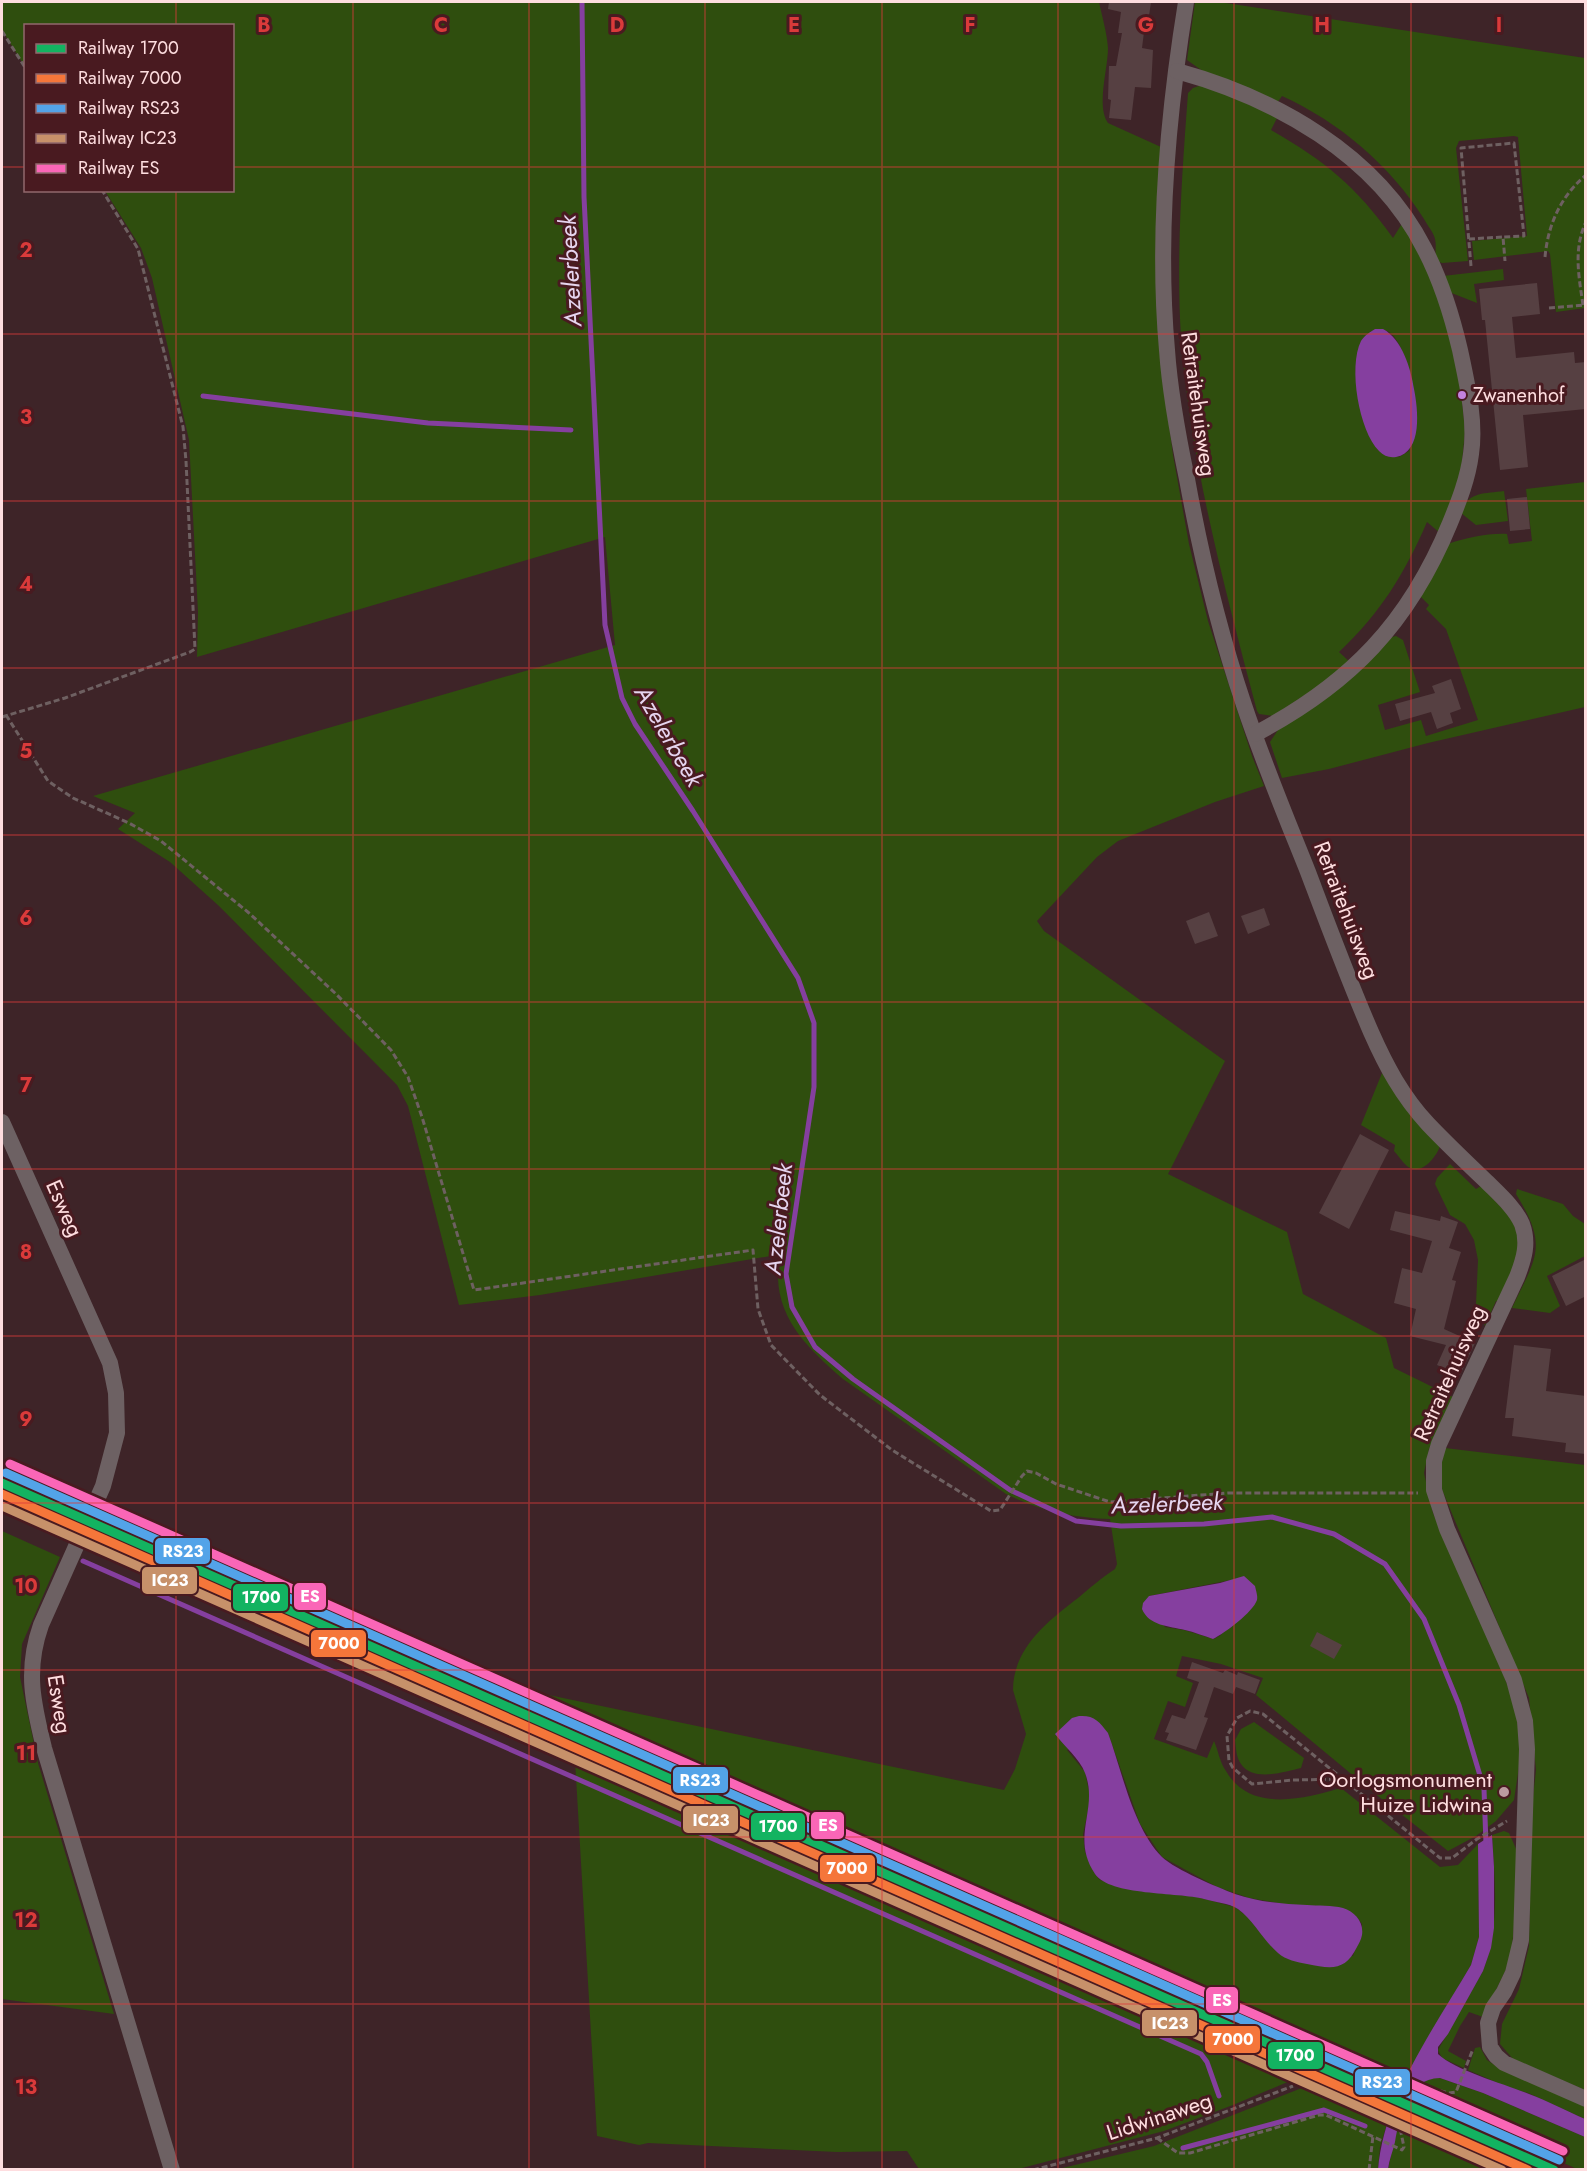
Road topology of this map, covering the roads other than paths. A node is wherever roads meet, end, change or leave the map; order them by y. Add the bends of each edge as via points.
1 (1186, 2) edge
2 (1177, 71) junction
3 (1255, 734) junction
4 (2, 1122) edge
5 (1586, 2099) edge
6 (172, 2169) edge

1 - 2 street, Retraitehuisweg
2 - 3 street, Retraitehuisweg via 1164,252 1171,391 1206,571
2 - 3 street via 1210,80 1303,124 1359,164 1389,196 1415,232 1435,271 1454,323 1471,416 1472,454 1459,500 1433,563 1401,614 1340,679
3 - 5 street, Retraitehuisweg via 1387,1069 1422,1118 1509,1205 1521,1221 1525,1237 1524,1259 1517,1277 1439,1444 1434,1461 1434,1490 1447,1529 1514,1680 1525,1721 1521,1940 1513,1973 1488,2023 1490,2048 1504,2063
4 - 6 street, Esweg via 110,1362 116,1393 117,1433 103,1486 41,1624 30,1678 44,1748

